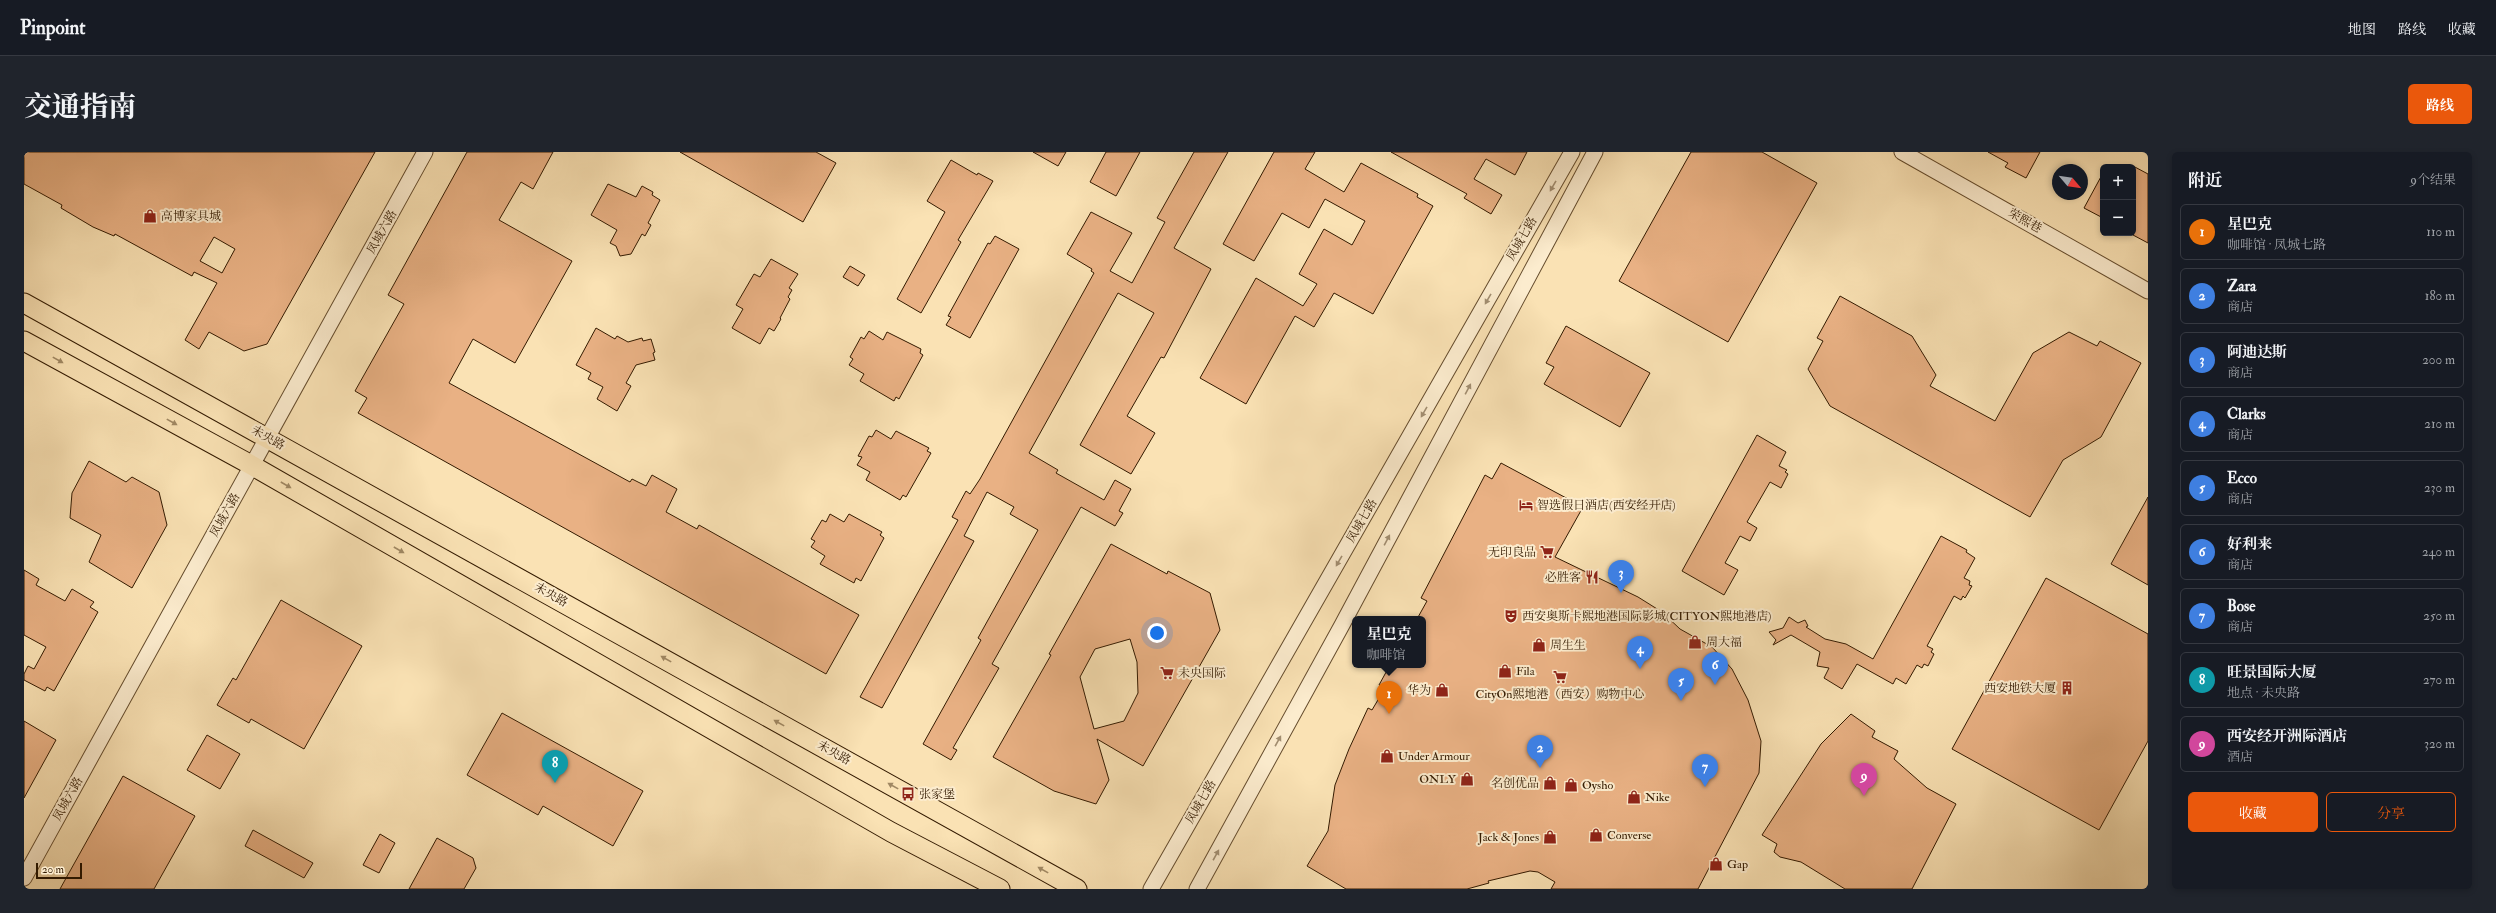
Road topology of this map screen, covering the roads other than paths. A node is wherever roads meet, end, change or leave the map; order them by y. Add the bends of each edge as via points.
1 (425, 152) edge
2 (1572, 152) edge
3 (1595, 152) edge
4 (1902, 152) edge
5 (2148, 291) edge
6 (24, 303) edge
7 (24, 341) edge
8 (268, 438) junction
9 (253, 466) junction
10 (24, 878) edge
11 (1000, 889) edge
12 (1077, 889) edge
13 (1151, 889) edge
14 (1197, 889) edge

1 - 8 street, 凤城六路
2 -> 13 street, 凤城七路
14 -> 3 street, 凤城七路 via 1346,618
4 - 5 street, 荣熙巷
6 - 8 main road, 未央路
7 -> 9 main road
8 - 9 street, 凤城六路
12 -> 8 main road, 未央路
9 - 10 street, 凤城六路
9 -> 11 main road via 891,832

